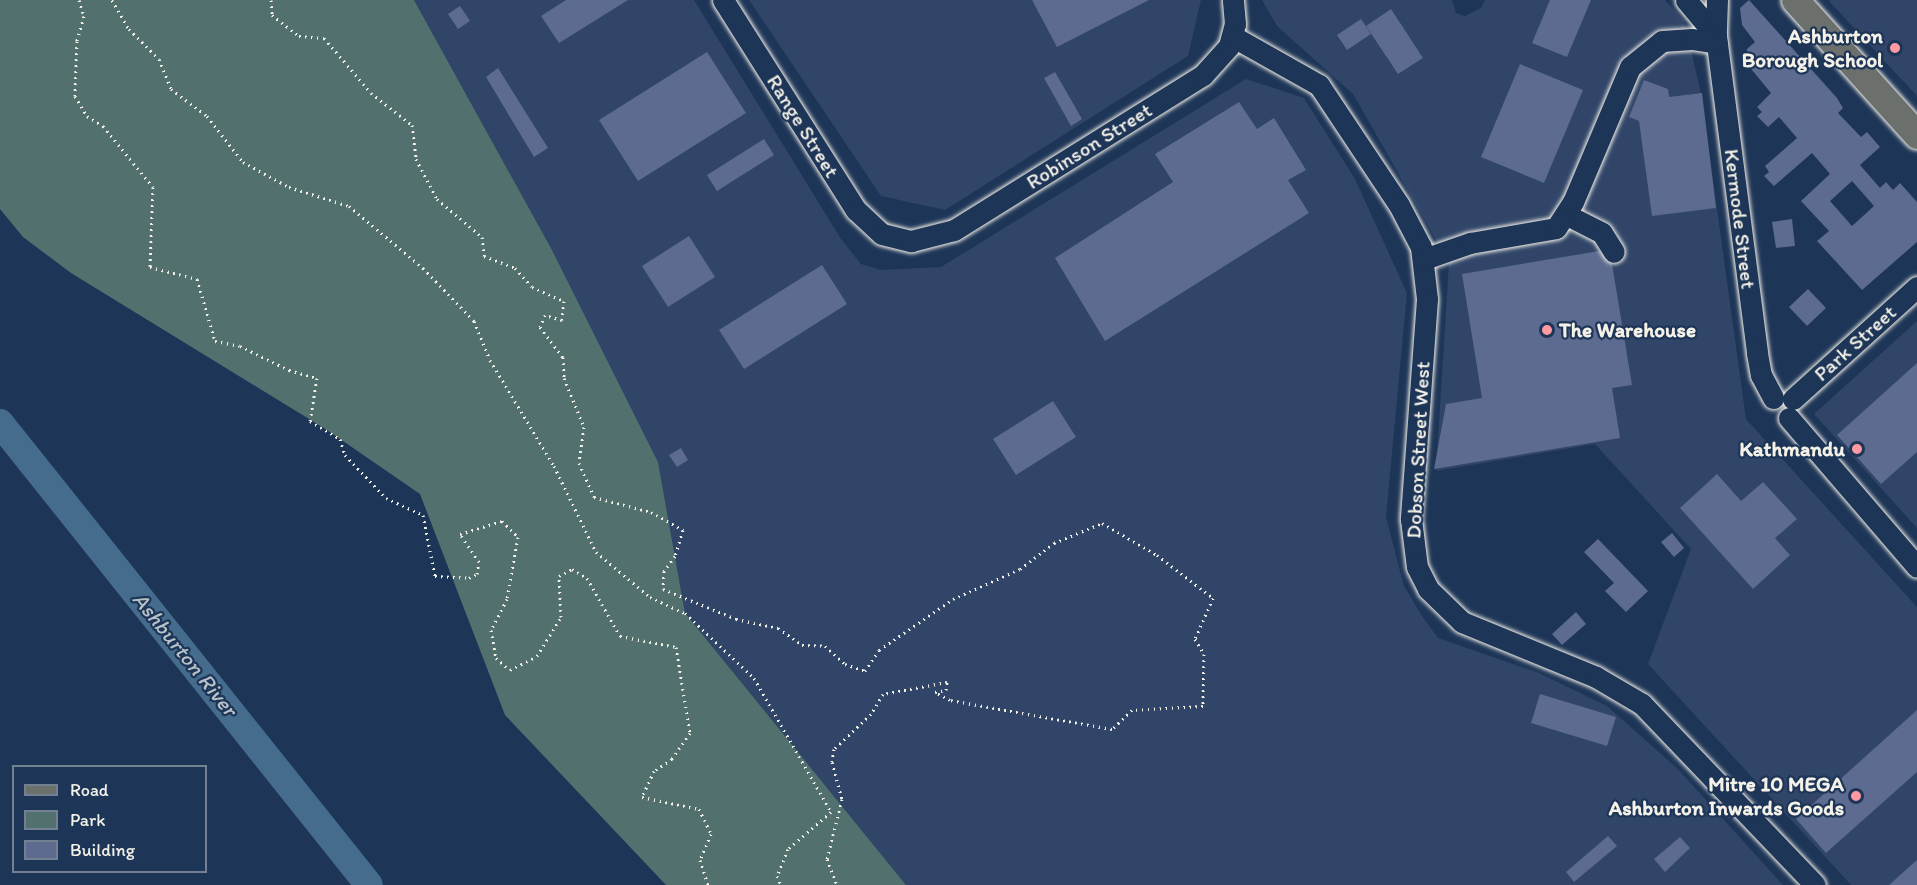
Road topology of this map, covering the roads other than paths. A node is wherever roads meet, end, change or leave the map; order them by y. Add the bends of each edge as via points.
1 (723, 0) edge
2 (1233, 0) edge
3 (1686, 0) edge
4 (1717, 0) edge
5 (1795, 0) edge
6 (1232, 36) junction
7 (1717, 40) junction
8 (1917, 135) edge
9 (1567, 214) junction
10 (895, 239) joint
11 (1614, 252) dead end
12 (1424, 259) junction
13 (1917, 287) edge
14 (1785, 405) junction
15 (1913, 555) edge
16 (1815, 885) edge

1 - 10 street, Range Street via 856,210 876,230
2 - 6 street, Robinson Street
3 - 7 street
4 - 7 street, Kermode Street
5 - 8 main road
6 - 10 street, Robinson Street via 1223,56 1203,75 954,230 927,239
6 - 12 street, Dobson Street West via 1304,73 1334,102 1411,226
7 - 9 street via 1662,41 1630,67
7 - 14 street, Kermode Street via 1761,375
9 - 11 street via 1602,233
9 - 12 street via 1563,222 1546,232 1470,243
12 - 16 street, Dobson Street West via 1427,299 1411,519 1417,567 1428,589 1443,607 1469,626 1596,677 1642,704
13 - 14 street, Park Street
14 - 15 street, Kermode Street

